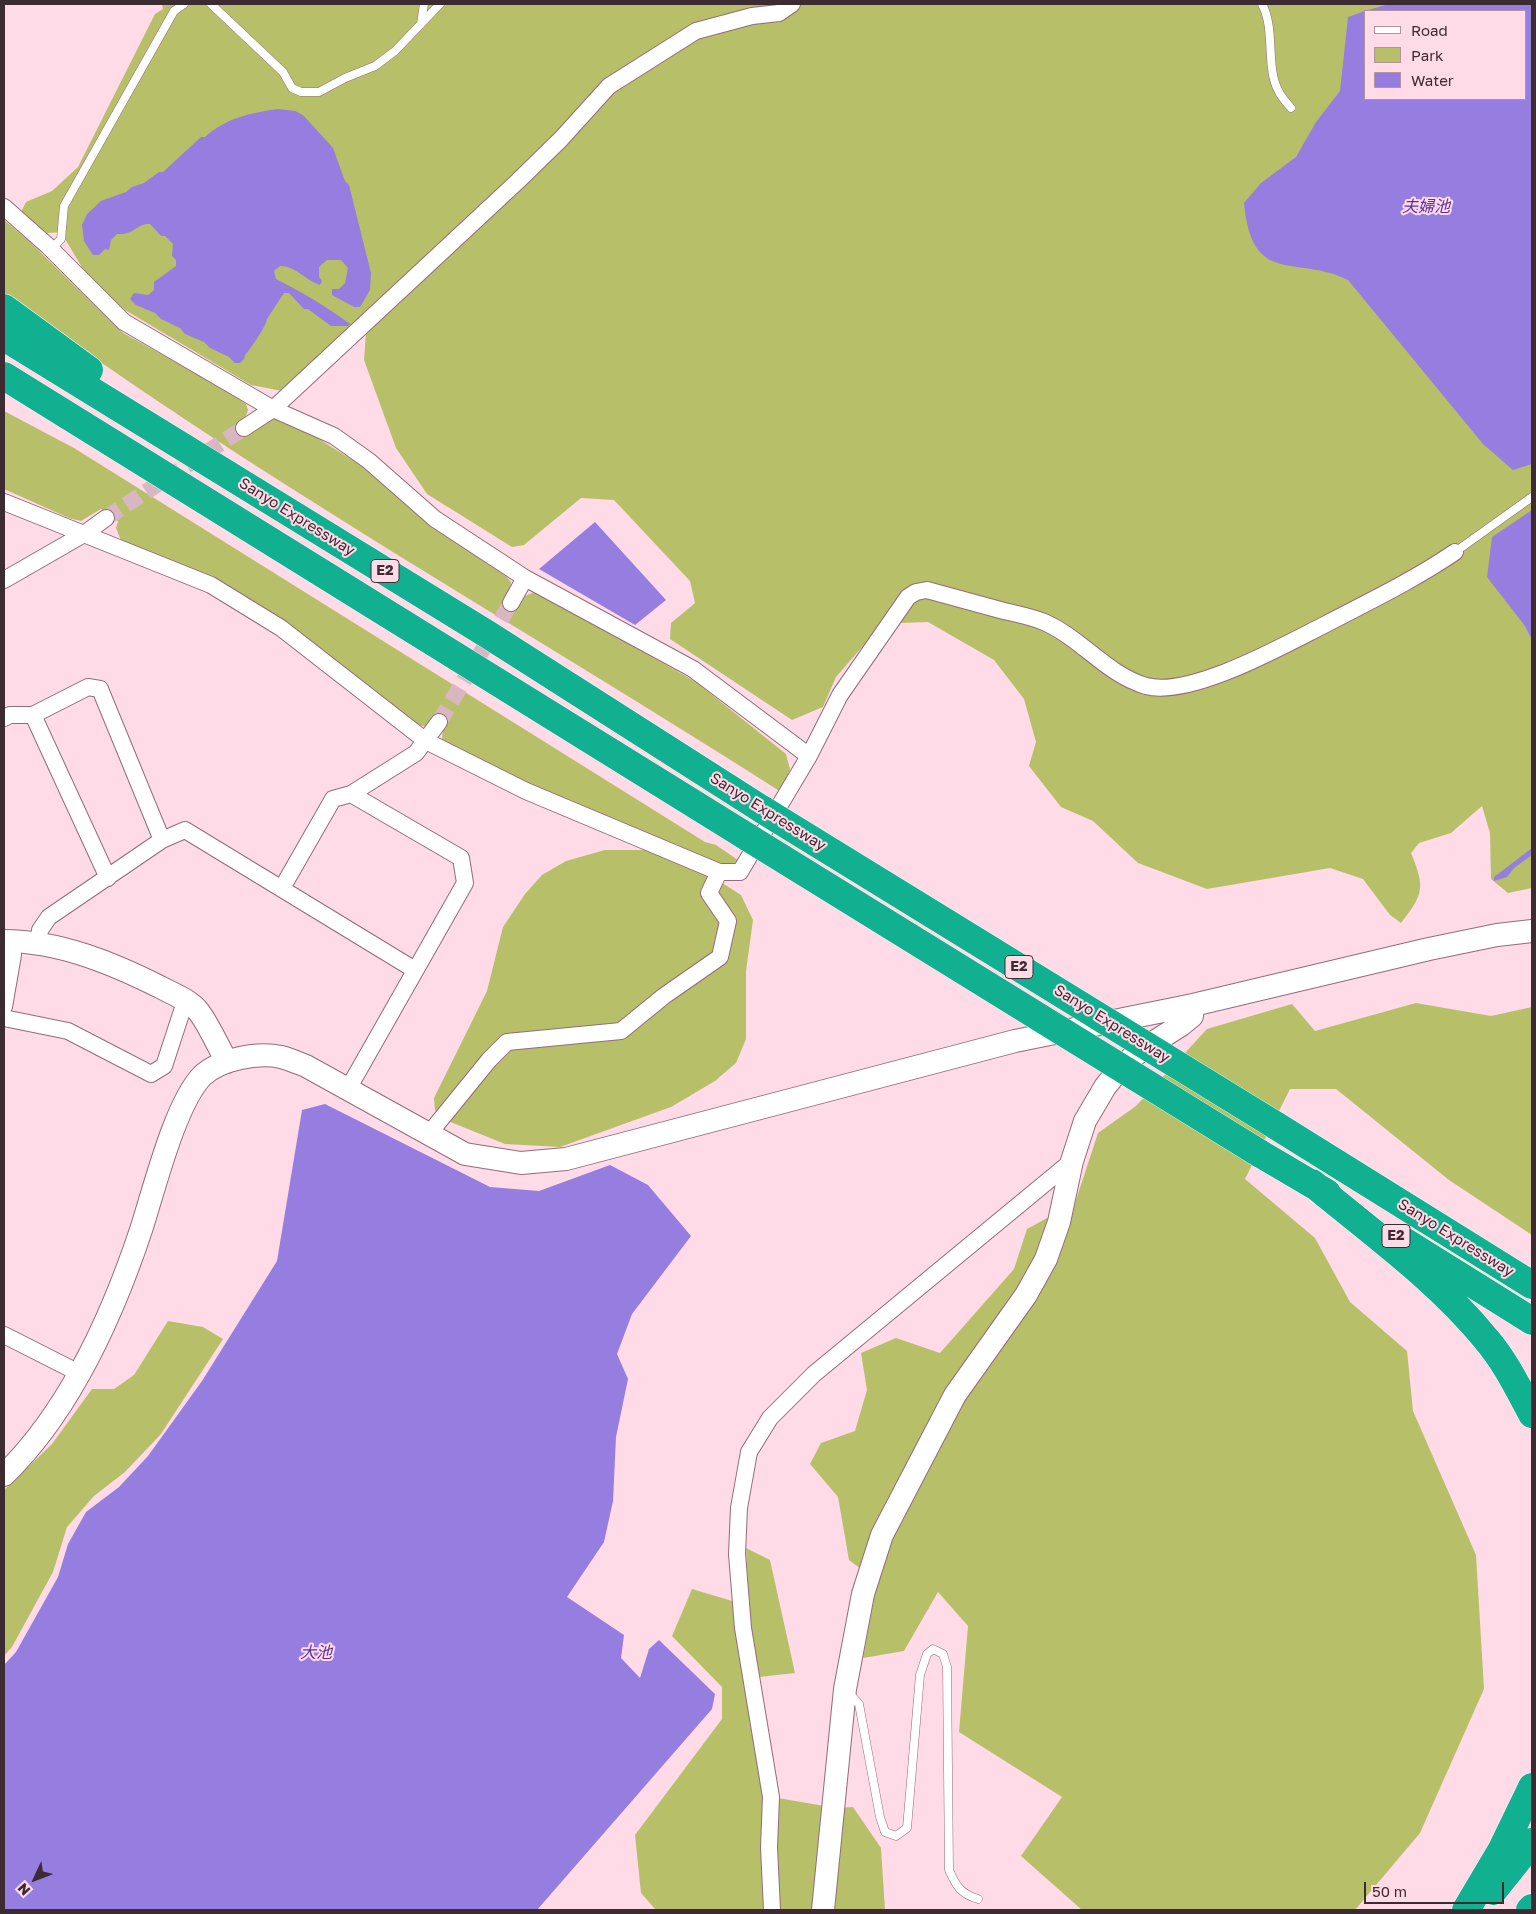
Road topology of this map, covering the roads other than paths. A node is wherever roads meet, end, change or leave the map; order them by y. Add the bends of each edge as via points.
1 (184, 4) edge
2 (211, 4) edge
3 (424, 4) edge
4 (440, 4) edge
5 (792, 4) edge
6 (1262, 4) edge
7 (421, 24) junction
8 (1291, 108) dead end
9 (4, 207) edge
10 (51, 249) junction
11 (4, 308) edge
12 (4, 337) edge
13 (4, 376) edge
14 (4, 394) edge
15 (273, 409) junction
16 (244, 428) tunnel mouth
17 (1532, 497) edge
18 (200, 498) junction
19 (4, 502) edge
20 (106, 518) tunnel mouth
21 (84, 534) junction
22 (1455, 552) joint
23 (525, 578) junction
24 (4, 580) edge
25 (511, 603) tunnel mouth
26 (487, 634) junction
27 (6, 711) edge
28 (33, 714) junction
29 (439, 722) tunnel mouth
30 (426, 741) junction
31 (809, 756) junction
32 (351, 794) junction
33 (162, 840) junction
34 (719, 872) junction
35 (108, 878) junction
36 (282, 888) junction
37 (1532, 932) edge
38 (7, 941) edge
39 (38, 944) junction
40 (415, 970) junction
41 (188, 1002) junction
42 (1193, 1005) junction
43 (4, 1007) edge
44 (4, 1018) edge
45 (226, 1062) junction
46 (348, 1089) junction
47 (428, 1135) junction
48 (1072, 1161) junction
49 (1312, 1183) junction
50 (1394, 1199) junction
51 (1532, 1271) edge
52 (1532, 1285) edge
53 (1532, 1321) edge
54 (4, 1335) edge
55 (79, 1373) junction
56 (1532, 1414) edge
57 (4, 1474) edge
58 (845, 1689) junction
59 (1532, 1787) edge
60 (1532, 1842) edge
61 (978, 1899) dead end
62 (772, 1910) edge
63 (823, 1910) edge
64 (1466, 1910) edge
65 (1478, 1910) edge

1 - 10 lane via 174,11 64,206 61,239
2 - 7 lane via 284,72 292,88 301,92 319,92 375,66
3 - 7 lane
4 - 7 lane
5 - 15 street via 778,13 752,16 696,31 609,86 518,181
6 - 8 lane via 1270,32 1276,84
9 - 10 street
10 - 15 street via 124,322
11 - 26 highway via 98,376
12 - 26 highway, Sanyo Expressway / E2
13 - 18 highway, Sanyo Expressway / E2
14 - 18 highway
15 - 16 street
15 - 23 street via 334,436 369,461 435,519
17 - 22 lane
18 - 49 highway, Sanyo Expressway / E2, bridge
19 - 21 street
20 - 21 street
21 - 24 street
21 - 30 street via 211,585 281,628
22 - 31 street via 1418,577 1245,665 1196,682 1168,687 1148,686 1130,679 1044,622 927,590 916,592 908,597 840,695
23 - 25 street
23 - 31 street via 693,669
26 - 50 highway, Sanyo Expressway / E2, bridge via 763,810
27 - 28 street
28 - 33 street via 88,687 100,689
28 - 35 street
29 - 30 street
30 - 32 street via 416,753
30 - 34 street via 526,790
31 - 34 street via 740,872
32 - 36 street via 333,799
32 - 40 street via 461,858 465,883
33 - 35 street
33 - 36 street via 185,830
34 - 47 street via 709,893 728,921 720,957 621,1031 507,1042
35 - 39 street via 49,917 40,930
36 - 40 street
37 - 42 street via 1497,935 1429,949
38 - 39 street
38 - 43 street via 13,955
39 - 41 street via 80,953 124,969
40 - 46 street
41 - 44 street via 164,1066 151,1074 68,1031
41 - 45 street via 198,1011
42 - 47 street via 1015,1041 566,1159 521,1163 465,1154
42 - 48 street via 1192,1016 1140,1052 1105,1087 1085,1121
45 - 46 street via 252,1057 280,1057 306,1066
45 - 55 street via 210,1069 190,1091 117,1294
46 - 47 street
48 - 58 street via 1059,1222 1046,1259 1026,1295 954,1395 882,1535 863,1594
48 - 62 street via 814,1374 770,1418 749,1452 739,1508 737,1554 743,1628 771,1797
49 - 53 highway, Sanyo Expressway / E2
49 - 56 highway via 1458,1308 1487,1340 1515,1381
50 - 51 highway
50 - 52 highway, Sanyo Expressway / E2
54 - 55 street
55 - 57 street via 46,1426
58 - 61 lane via 859,1704 880,1818 885,1832 896,1836 907,1828 920,1675 927,1654 933,1650 943,1654 947,1667 949,1870 957,1888
58 - 63 street
59 - 64 highway via 1501,1851
60 - 65 highway

